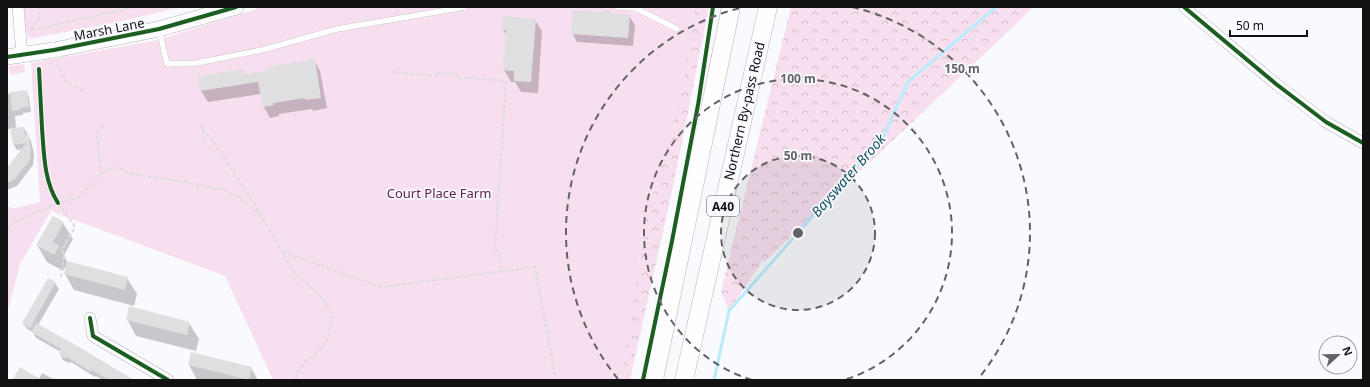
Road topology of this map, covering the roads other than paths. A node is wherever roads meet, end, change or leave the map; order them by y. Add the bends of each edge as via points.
1 (18, 7) edge
2 (236, 7) edge
3 (465, 7) edge
4 (616, 7) edge
5 (730, 7) edge
6 (768, 7) edge
7 (1184, 7) edge
8 (159, 29) junction
9 (677, 29) dead end
10 (24, 48) junction
11 (7, 58) edge
12 (1363, 143) edge
13 (90, 318) dead end
14 (168, 380) edge
15 (654, 380) edge
16 (684, 380) edge

1 - 10 street
2 - 8 main road, Marsh Lane
3 - 8 lane via 338,29 262,50 196,63 167,64
4 - 9 lane via 635,8
5 - 15 highway, A40
6 - 16 highway, Northern By-pass Road / A40
7 - 12 street via 1326,122
8 - 10 main road, Marsh Lane
10 - 11 main road, Marsh Lane
13 - 14 street via 93,336

